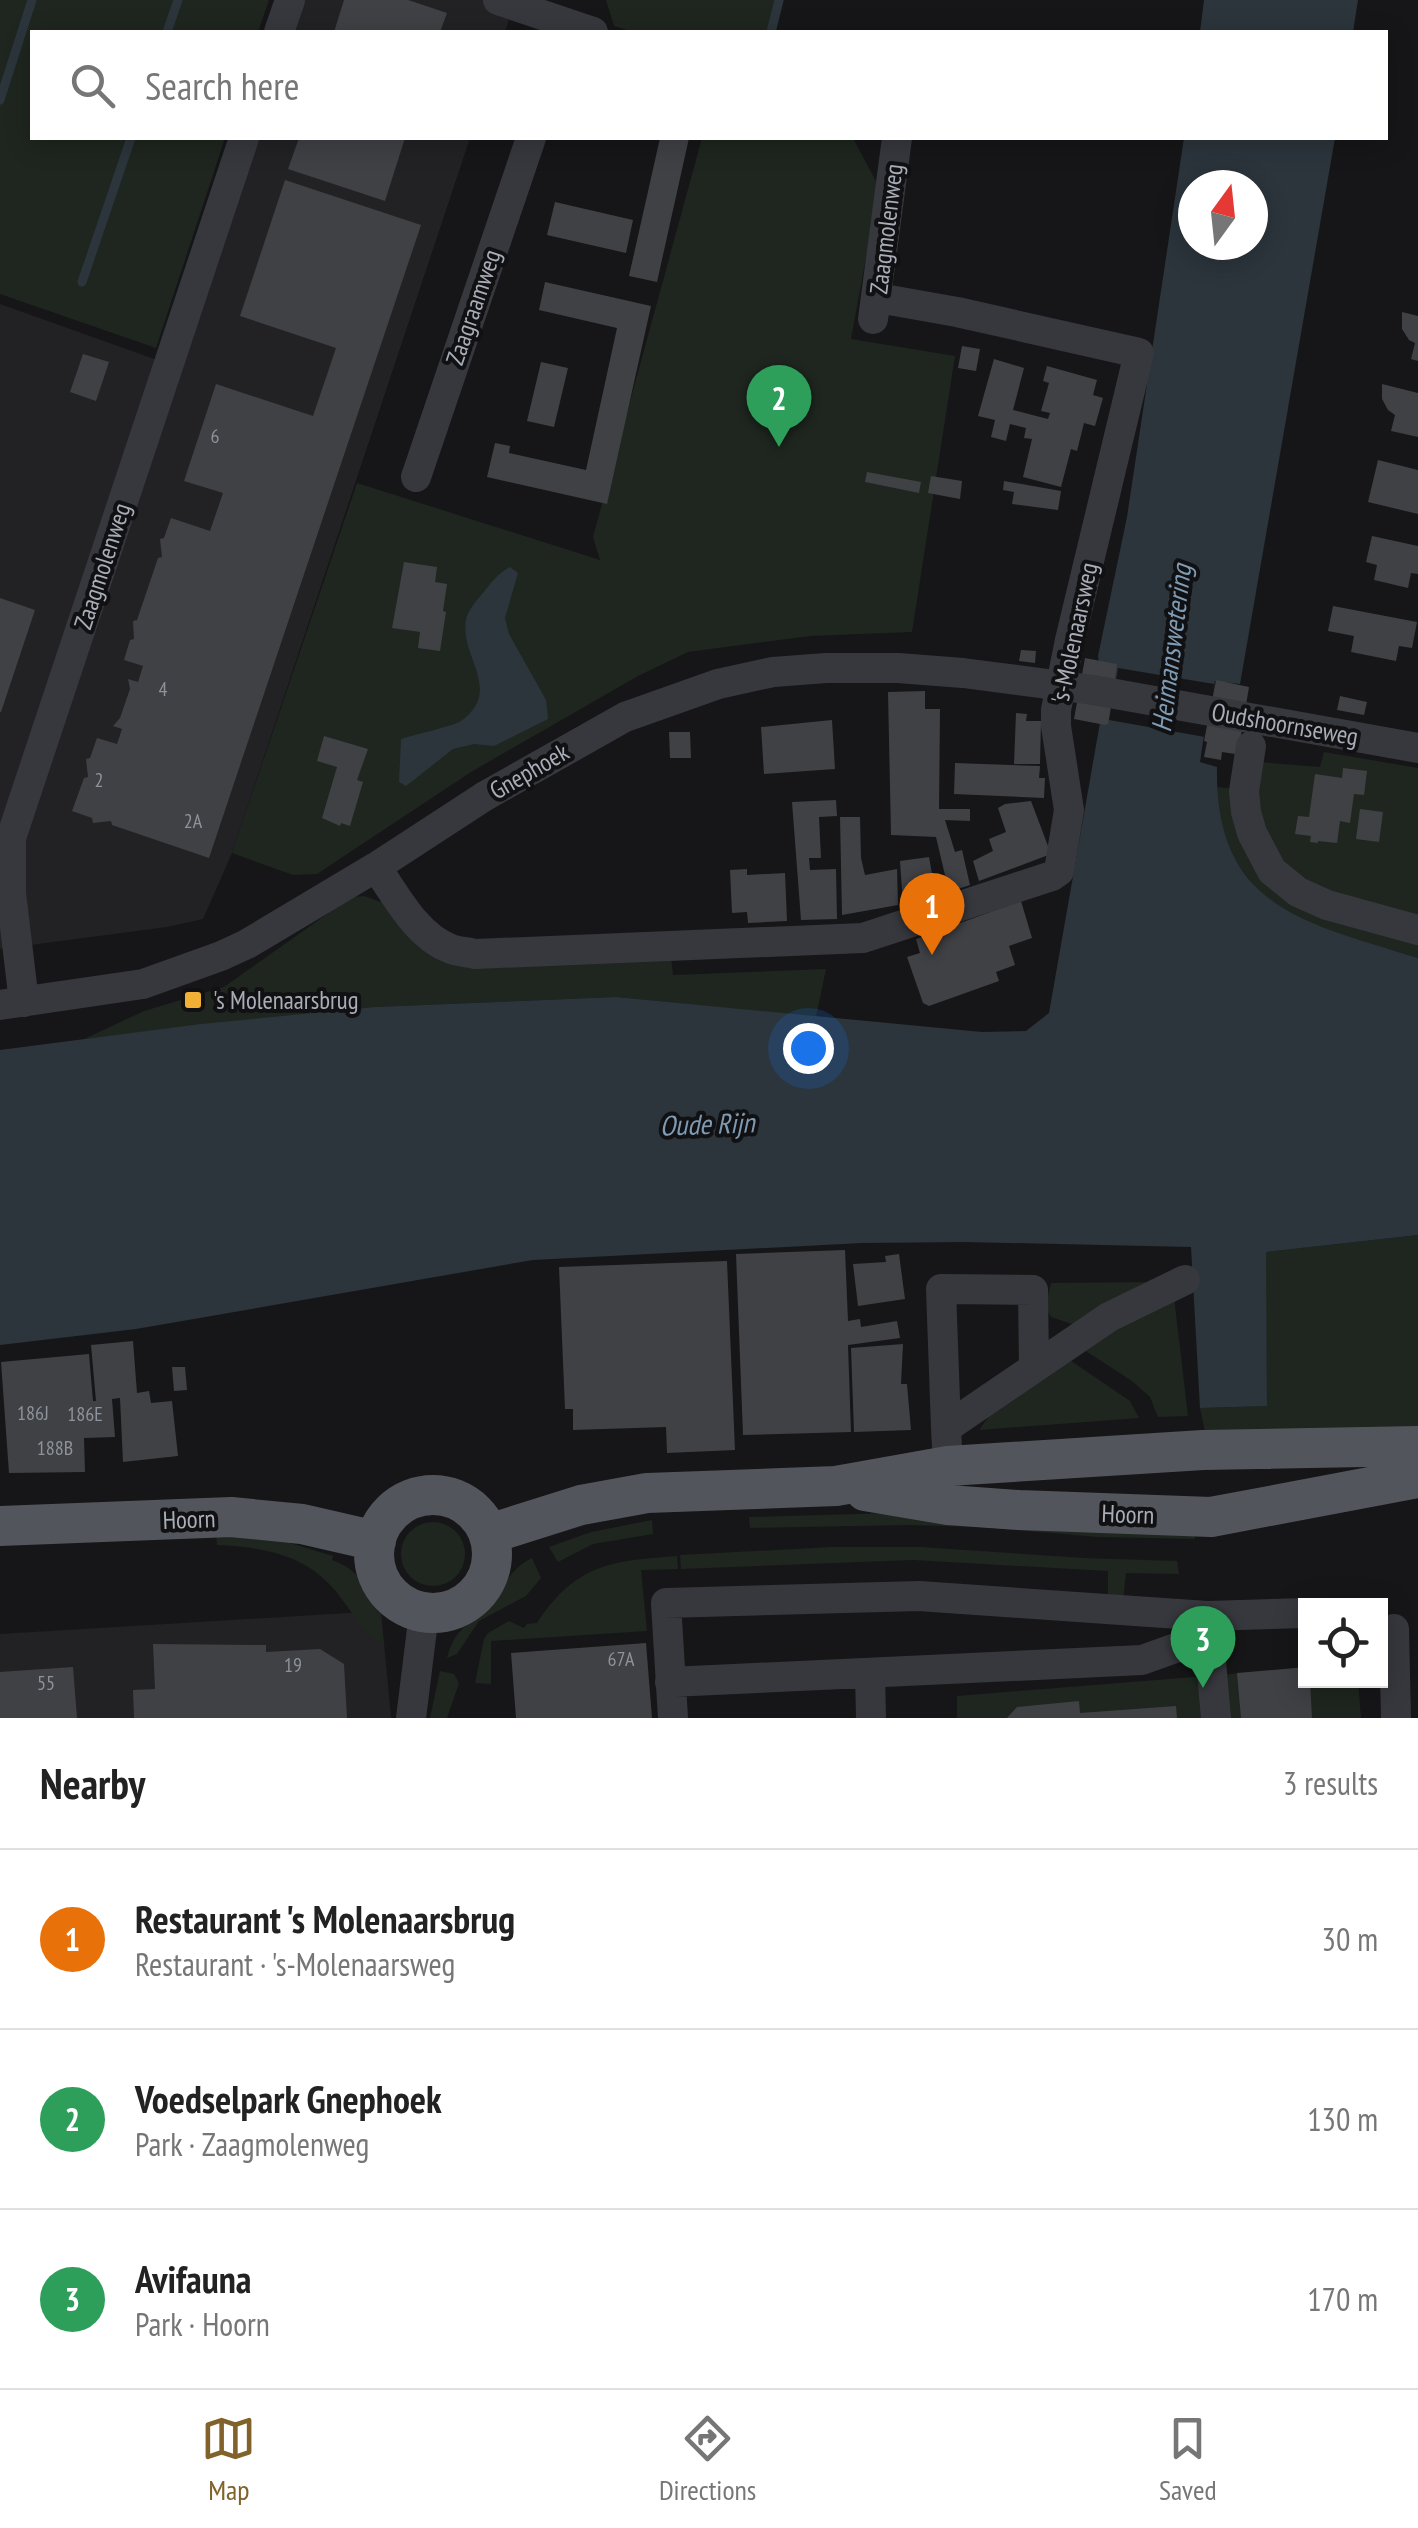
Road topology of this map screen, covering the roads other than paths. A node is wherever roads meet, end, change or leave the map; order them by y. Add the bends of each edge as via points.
1 (290, 0) edge
2 (498, 0) edge
3 (281, 30) edge
4 (580, 30) edge
5 (243, 140) edge
6 (530, 140) edge
7 (898, 140) edge
8 (875, 308) joint
9 (416, 477) dead end
10 (1094, 690) joint
11 (1251, 746) dead end
12 (1418, 748) edge
13 (376, 866) junction
14 (1418, 930) edge
15 (12, 1004) edge
16 (1185, 1280) dead end
17 (1034, 1368) junction
18 (1418, 1446) edge
19 (947, 1447) junction
20 (1418, 1478) edge
21 (836, 1486) junction
22 (0, 1526) edge
23 (489, 1534) junction
24 (376, 1541) junction
25 (424, 1613) junction
26 (1298, 1614) edge
27 (1208, 1626) junction
28 (1398, 1630) edge
29 (870, 1673) junction
30 (670, 1682) junction
31 (411, 1718) edge
32 (673, 1718) edge
33 (871, 1718) edge
34 (1216, 1718) edge
35 (1396, 1718) edge

1 - 3 street
2 - 4 street
5 - 15 street, Zaagmolenweg via 11,838
6 - 9 street, Zaagraamweg
7 - 8 street, Zaagmolenweg
8 - 13 street, 's-Molenaarsweg via 957,312 1140,353 1056,710 1069,810 1059,871 863,938 475,954 430,937
10 - 12 street, Oudshoornseweg
10 - 13 street, Gnephoek, bridge via 898,668 773,672 718,684 624,717
11 - 14 street via 1246,812 1272,871 1327,906
13 - 15 street, Gnephoek via 221,956 142,984
16 - 17 street via 1109,1317
17 - 19 street
17 - 19 street via 1034,1290 941,1289
18 - 19 main road, Hoorn
19 - 21 main road, Hoorn
20 - 21 main road, Hoorn via 1210,1516 948,1505
21 - 23 main road, Hoorn via 648,1493 581,1504
22 - 24 main road, Hoorn via 231,1517
23 - 24 main road via 458,1501 424,1496 393,1511
23 - 25 main road via 490,1570 479,1592 460,1608
24 - 25 main road via 375,1565 384,1587
25 - 31 street
26 - 27 street
27 - 29 street via 1142,1660
27 - 30 street via 919,1596 666,1602
27 - 34 street
28 - 35 street
29 - 30 street
29 - 33 street
30 - 32 street

